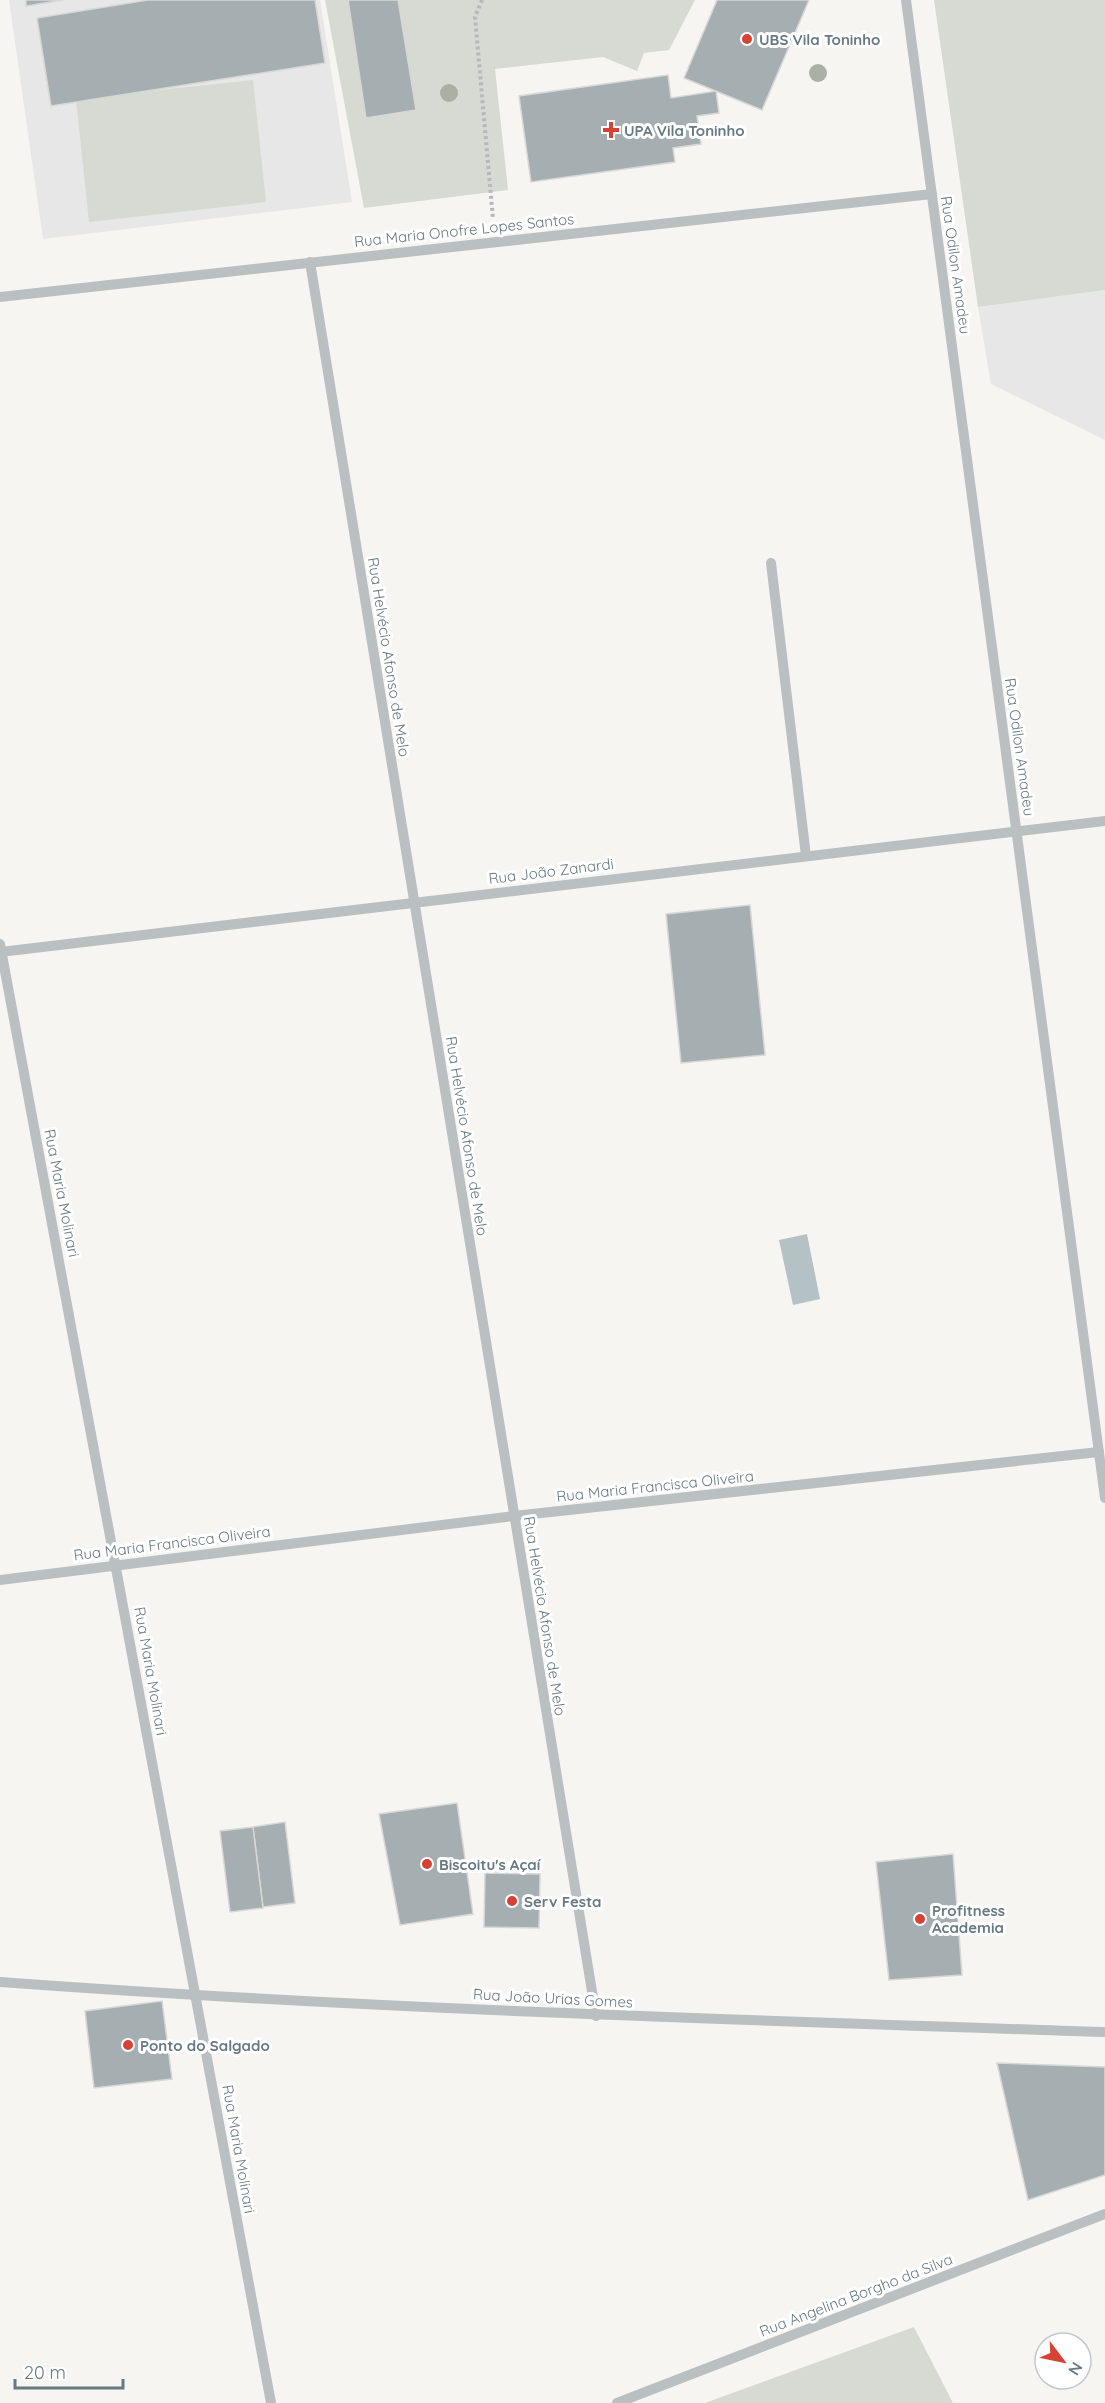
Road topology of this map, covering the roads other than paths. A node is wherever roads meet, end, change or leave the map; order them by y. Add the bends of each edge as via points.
1 (906, 0) edge
2 (932, 194) junction
3 (310, 262) junction
4 (0, 297) edge
5 (771, 563) dead end
6 (1105, 821) edge
7 (1017, 831) junction
8 (806, 856) junction
9 (414, 902) junction
10 (0, 949) edge
11 (1099, 1452) junction
12 (1105, 1498) edge
13 (514, 1516) junction
14 (117, 1565) junction
15 (0, 1580) edge
16 (0, 1982) edge
17 (196, 1996) junction
18 (596, 2016) junction
19 (1105, 2032) edge
20 (1105, 2214) edge
21 (271, 2403) edge
22 (617, 2403) edge

1 - 2 street, Rua Odilon Amadeu
2 - 3 street, Rua Maria Onofre Lopes Santos
2 - 7 street, Rua Odilon Amadeu
3 - 4 street, Rua Maria Onofre Lopes Santos
3 - 9 street, Rua Helvécio Afonso de Melo
5 - 8 street
6 - 7 street, Rua João Zanardi
7 - 8 street, Rua João Zanardi
7 - 11 street, Rua Odilon Amadeu
8 - 9 street, Rua João Zanardi
9 - 10 street, Rua João Zanardi
9 - 13 street, Rua Helvécio Afonso de Melo
10 - 14 street, Rua Maria Molinari
11 - 12 street, Rua Odilon Amadeu
11 - 13 street, Rua Maria Francisca Oliveira
13 - 14 street, Rua Maria Francisca Oliveira
13 - 18 street, Rua Helvécio Afonso de Melo
14 - 15 street, Rua Maria Francisca Oliveira
14 - 17 street, Rua Maria Molinari
16 - 17 street, Rua João Urias Gomes
17 - 18 street, Rua João Urias Gomes
17 - 21 street, Rua Maria Molinari
18 - 19 street, Rua João Urias Gomes
20 - 22 street, Rua Angelina Borgho da Silva

